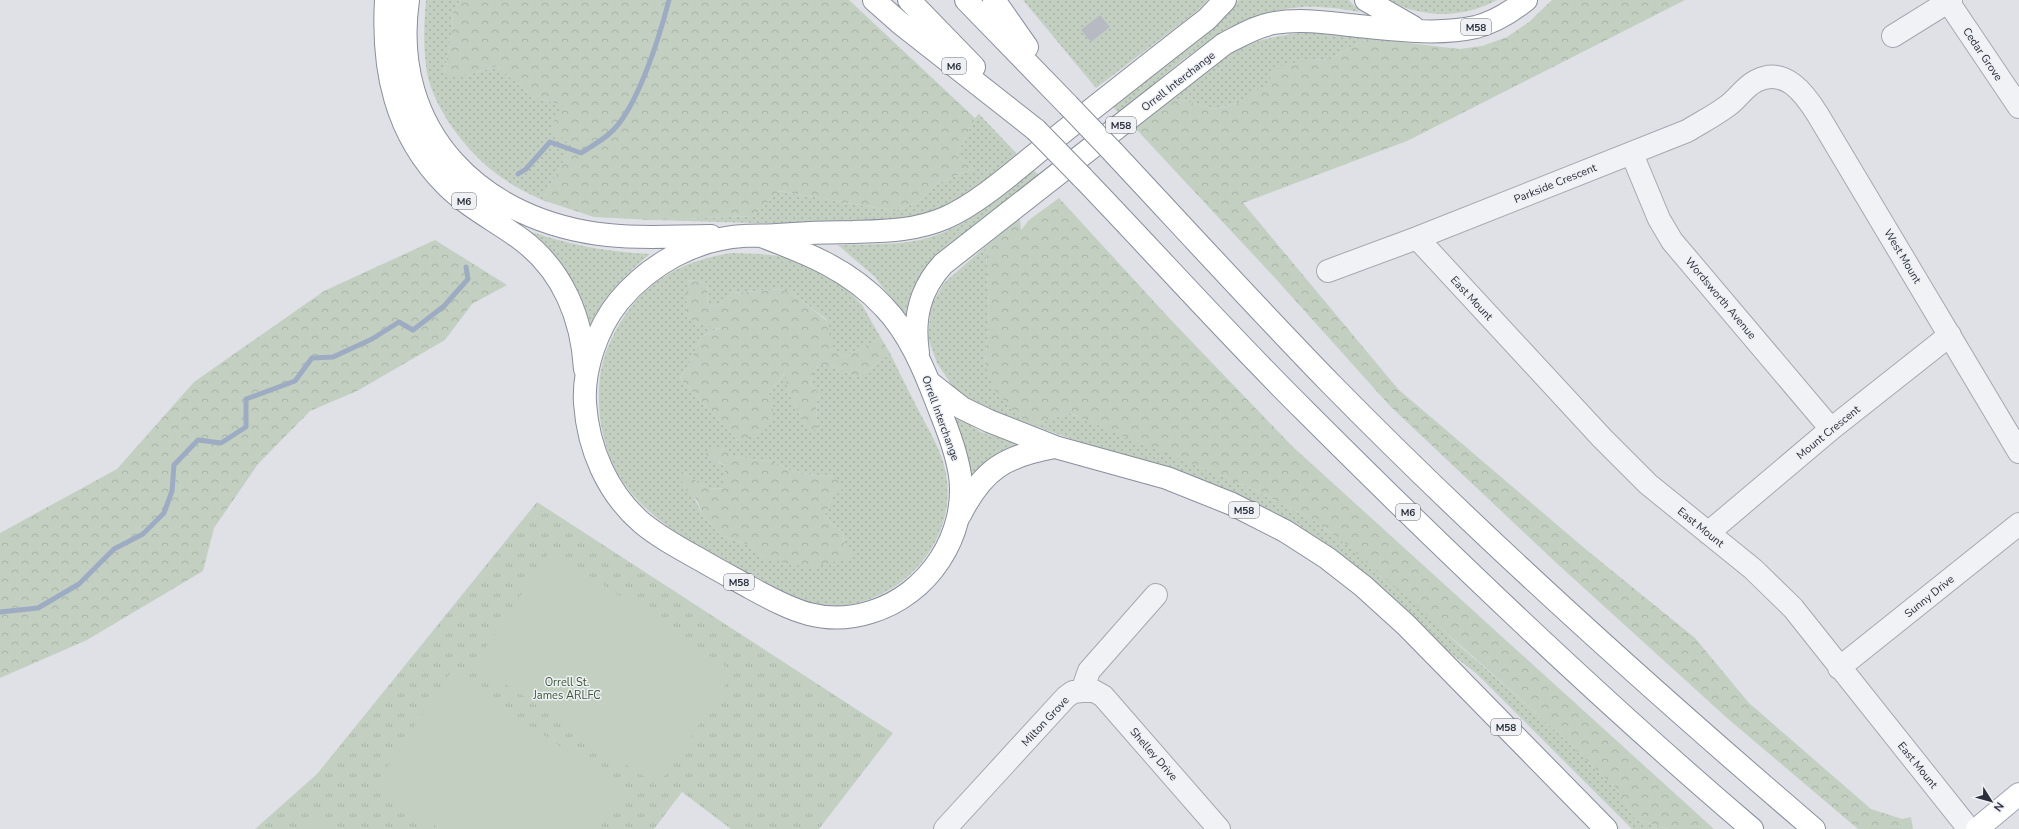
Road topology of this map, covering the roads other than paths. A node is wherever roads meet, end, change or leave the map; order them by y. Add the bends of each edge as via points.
1 (386, 0) edge
2 (408, 0) edge
3 (874, 0) edge
4 (909, 0) edge
5 (966, 0) edge
6 (994, 0) edge
7 (1225, 0) edge
8 (1366, 0) edge
9 (1526, 0) edge
10 (1948, 1) edge
11 (1419, 30) junction
12 (1893, 36) dead end
13 (1771, 78) joint
14 (1068, 105) junction
15 (2019, 107) edge
16 (1036, 130) junction
17 (1632, 154) junction
18 (751, 236) junction
19 (1417, 238) junction
20 (1328, 271) dead end
21 (1950, 335) junction
22 (920, 362) junction
23 (585, 376) junction
24 (929, 382) junction
25 (1831, 429) junction
26 (1055, 447) junction
27 (2019, 452) edge
28 (959, 516) junction
29 (2019, 524) edge
30 (1708, 532) junction
31 (1156, 595) dead end
32 (1840, 668) junction
33 (1082, 691) junction
34 (2019, 794) edge
35 (945, 829) edge
36 (1219, 829) edge
37 (1606, 829) edge
38 (1752, 829) edge
39 (1814, 829) edge
40 (1970, 829) edge
41 (1977, 829) edge

1 - 23 main road, M6 via 385,52 390,80 396,104 416,145 429,166 455,194 522,240 545,261 576,314 584,354
2 - 18 main road, M6 via 405,44 409,76 429,128 442,150 463,173 506,205 528,216 608,235
3 - 16 main road, M6
4 - 16 main road, M6
5 - 14 main road
6 - 14 main road
7 - 18 main road, Orrell Interchange / M58 via 1207,19 1014,171 961,210 947,217 934,223 905,229
8 - 11 main road
9 - 11 main road, Orrell Interchange / M58 via 1512,11 1477,27
10 - 12 street
10 - 15 street, Cedar Grove
11 - 22 main road, Orrell Interchange / M58 via 1301,20 1273,23 1224,44 943,264 930,280 916,313
13 - 17 street, Parkside Crescent via 1756,81 1728,106 1687,131
13 - 21 street, West Mount via 1790,81 1804,93
14 - 39 main road, bridge via 1331,384 1422,473 1697,729
16 - 38 main road, M6, bridge via 1304,411 1479,582 1670,759
17 - 19 street, Parkside Crescent
17 - 25 street, Wordsworth Avenue via 1659,219 1672,241
18 - 22 main road, Orrell Interchange / M58 via 806,252 857,282 892,316
18 - 23 main road, Orrell Interchange / M58 via 705,243 676,254 648,272 614,307 604,325
19 - 20 street, Parkside Crescent
19 - 30 street, East Mount via 1623,459 1648,484
21 - 25 street, Mount Crescent
21 - 27 street, West Mount
22 - 24 main road, Orrell Interchange / M58
23 - 28 main road, Orrell Interchange / M58 via 586,416 592,444 605,477 628,509 663,538 786,607 813,616 839,618 868,613 890,605 917,587 938,564
24 - 26 main road, M58 via 948,398 976,415
24 - 28 main road, Orrell Interchange / M58 via 956,456 961,490
25 - 30 street, Mount Crescent
26 - 28 main road, M58 via 1026,452 1001,464 987,475 970,496
26 - 37 main road, M58 via 1167,478 1232,504 1327,558 1406,625
29 - 32 street, Sunny Drive
30 - 32 street, East Mount via 1753,569 1794,608
31 - 33 street, Milton Grove via 1089,671
32 - 40 street, East Mount
33 - 35 street, Milton Grove via 1073,692 1066,697
33 - 36 street, Shelley Drive via 1094,691 1103,696
34 - 41 main road

